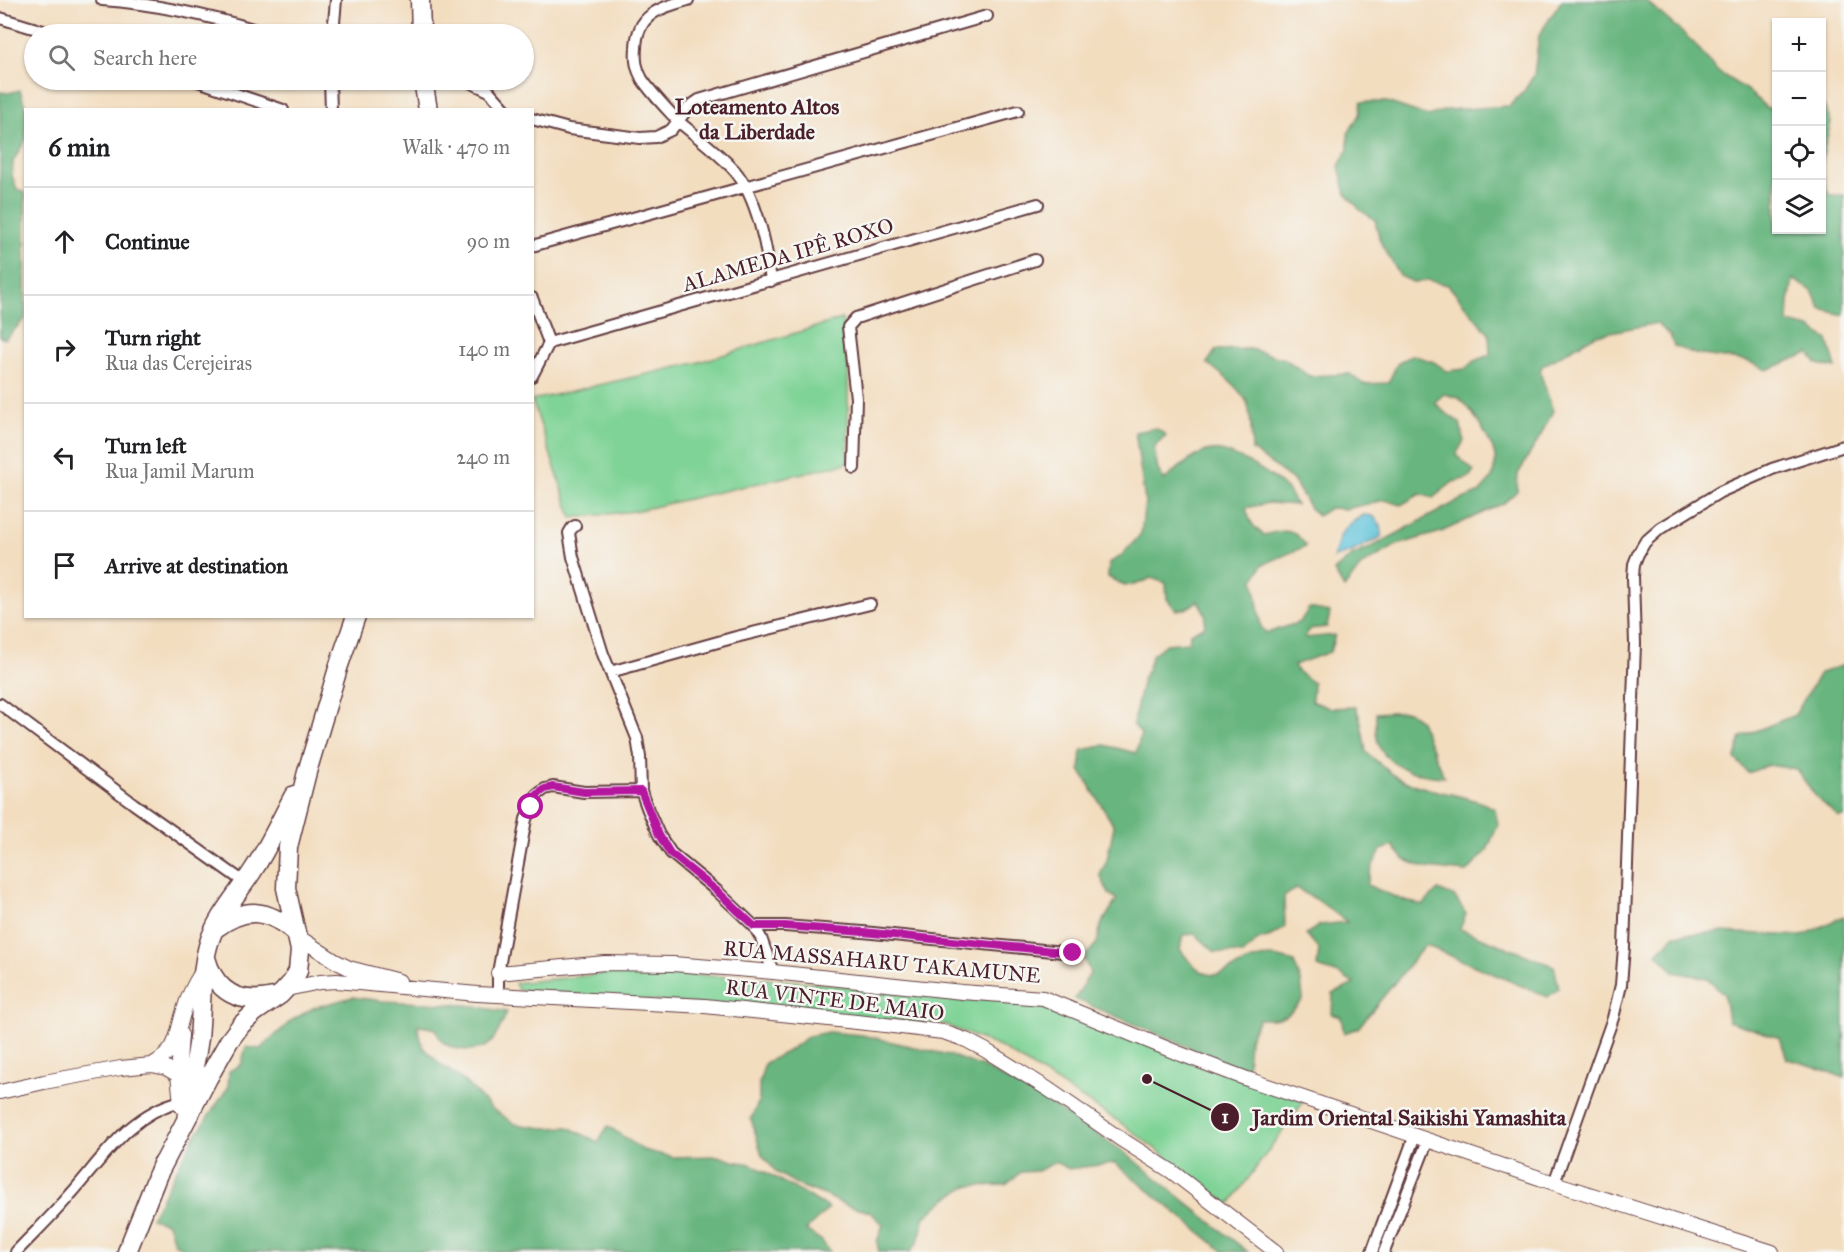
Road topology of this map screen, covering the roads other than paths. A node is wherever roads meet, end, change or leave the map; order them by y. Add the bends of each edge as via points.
1 (102, 0) edge
2 (336, 0) edge
3 (420, 0) edge
4 (688, 0) edge
5 (987, 16) dead end
6 (0, 18) edge
7 (238, 24) edge
8 (334, 24) edge
9 (421, 24) edge
10 (24, 25) edge
11 (224, 90) edge
12 (330, 90) edge
13 (425, 90) edge
14 (487, 90) edge
15 (277, 108) edge
16 (330, 108) edge
17 (428, 108) edge
18 (504, 108) edge
19 (1018, 111) dead end
20 (534, 120) edge
21 (678, 121) junction
22 (745, 188) junction
23 (1038, 204) dead end
24 (534, 245) edge
25 (1035, 260) dead end
26 (771, 281) junction
27 (534, 303) edge
28 (549, 344) junction
29 (534, 372) edge
30 (1844, 446) edge
31 (854, 468) dead end
32 (575, 526) dead end
33 (870, 604) dead end
34 (355, 618) edge
35 (610, 672) junction
36 (0, 704) edge
37 (307, 772) junction
38 (641, 791) junction
39 (244, 882) junction
40 (754, 926) junction
41 (215, 929) junction
42 (296, 934) junction
43 (1073, 953) dead end
44 (204, 964) junction
45 (498, 972) junction
46 (772, 972) junction
47 (430, 990) junction
48 (284, 991) junction
49 (498, 995) junction
50 (183, 1012) junction
51 (152, 1065) junction
52 (178, 1075) junction
53 (0, 1092) edge
54 (182, 1104) junction
55 (1422, 1137) junction
56 (157, 1176) junction
57 (1554, 1183) junction
58 (16, 1252) edge
59 (127, 1252) edge
60 (1276, 1252) edge
61 (1372, 1252) edge
62 (1384, 1252) edge
63 (1772, 1252) edge

1 - 7 street via 171,9
2 - 8 street
3 - 9 highway
4 - 21 street via 652,13 637,34 636,44 635,63 641,77
5 - 21 street via 699,100
6 - 10 street
11 - 15 street
12 - 16 street
13 - 17 highway
14 - 18 street
19 - 22 street
20 - 21 street via 568,129 640,138 656,137 671,130
21 - 22 street via 736,172
22 - 24 street
22 - 26 street via 767,248
23 - 26 street, ALAMEDA IPÊ ROXO
25 - 31 street via 851,322 848,327 856,398
26 - 28 street, ALAMEDA IPÊ ROXO
27 - 28 street
28 - 29 street
30 - 57 street via 1772,469 1720,492 1661,528 1645,542 1634,564 1635,644 1621,985
32 - 35 street via 569,533 573,557
33 - 35 street
34 - 37 highway
35 - 38 street via 637,738
36 - 39 street
37 - 39 highway
37 - 42 highway via 286,867 286,888
38 - 40 street via 670,853
38 - 45 street via 584,792 553,787 537,795 526,819
39 - 41 highway
40 - 43 street via 863,932
40 - 46 street
41 - 42 highway via 234,917 259,912
41 - 44 highway
42 - 47 street, RUA VINTE DE MAIO via 349,968
42 - 48 highway via 300,959 295,976
44 - 48 highway via 228,993 253,1000
44 - 50 street
44 - 54 highway via 193,1079
45 - 46 street, RUA MASSAHARU TAKAMUNE via 623,963
45 - 49 street
46 - 55 street, RUA MASSAHARU TAKAMUNE via 1043,998 1229,1072
47 - 48 street, RUA VINTE DE MAIO via 337,981
47 - 49 street, RUA VINTE DE MAIO
48 - 56 highway via 255,1012 229,1041
49 - 60 street, RUA VINTE DE MAIO via 716,1007 943,1032 985,1050 1048,1089 1171,1171
50 - 51 street via 171,1051
50 - 52 street
51 - 52 street
51 - 53 street
52 - 54 street
54 - 56 highway
54 - 58 street via 164,1105 119,1138
55 - 57 street, RUA MASSAHARU TAKAMUNE
55 - 61 street
55 - 62 street
56 - 59 highway
57 - 63 street, RUA MASSAHARU TAKAMUNE

